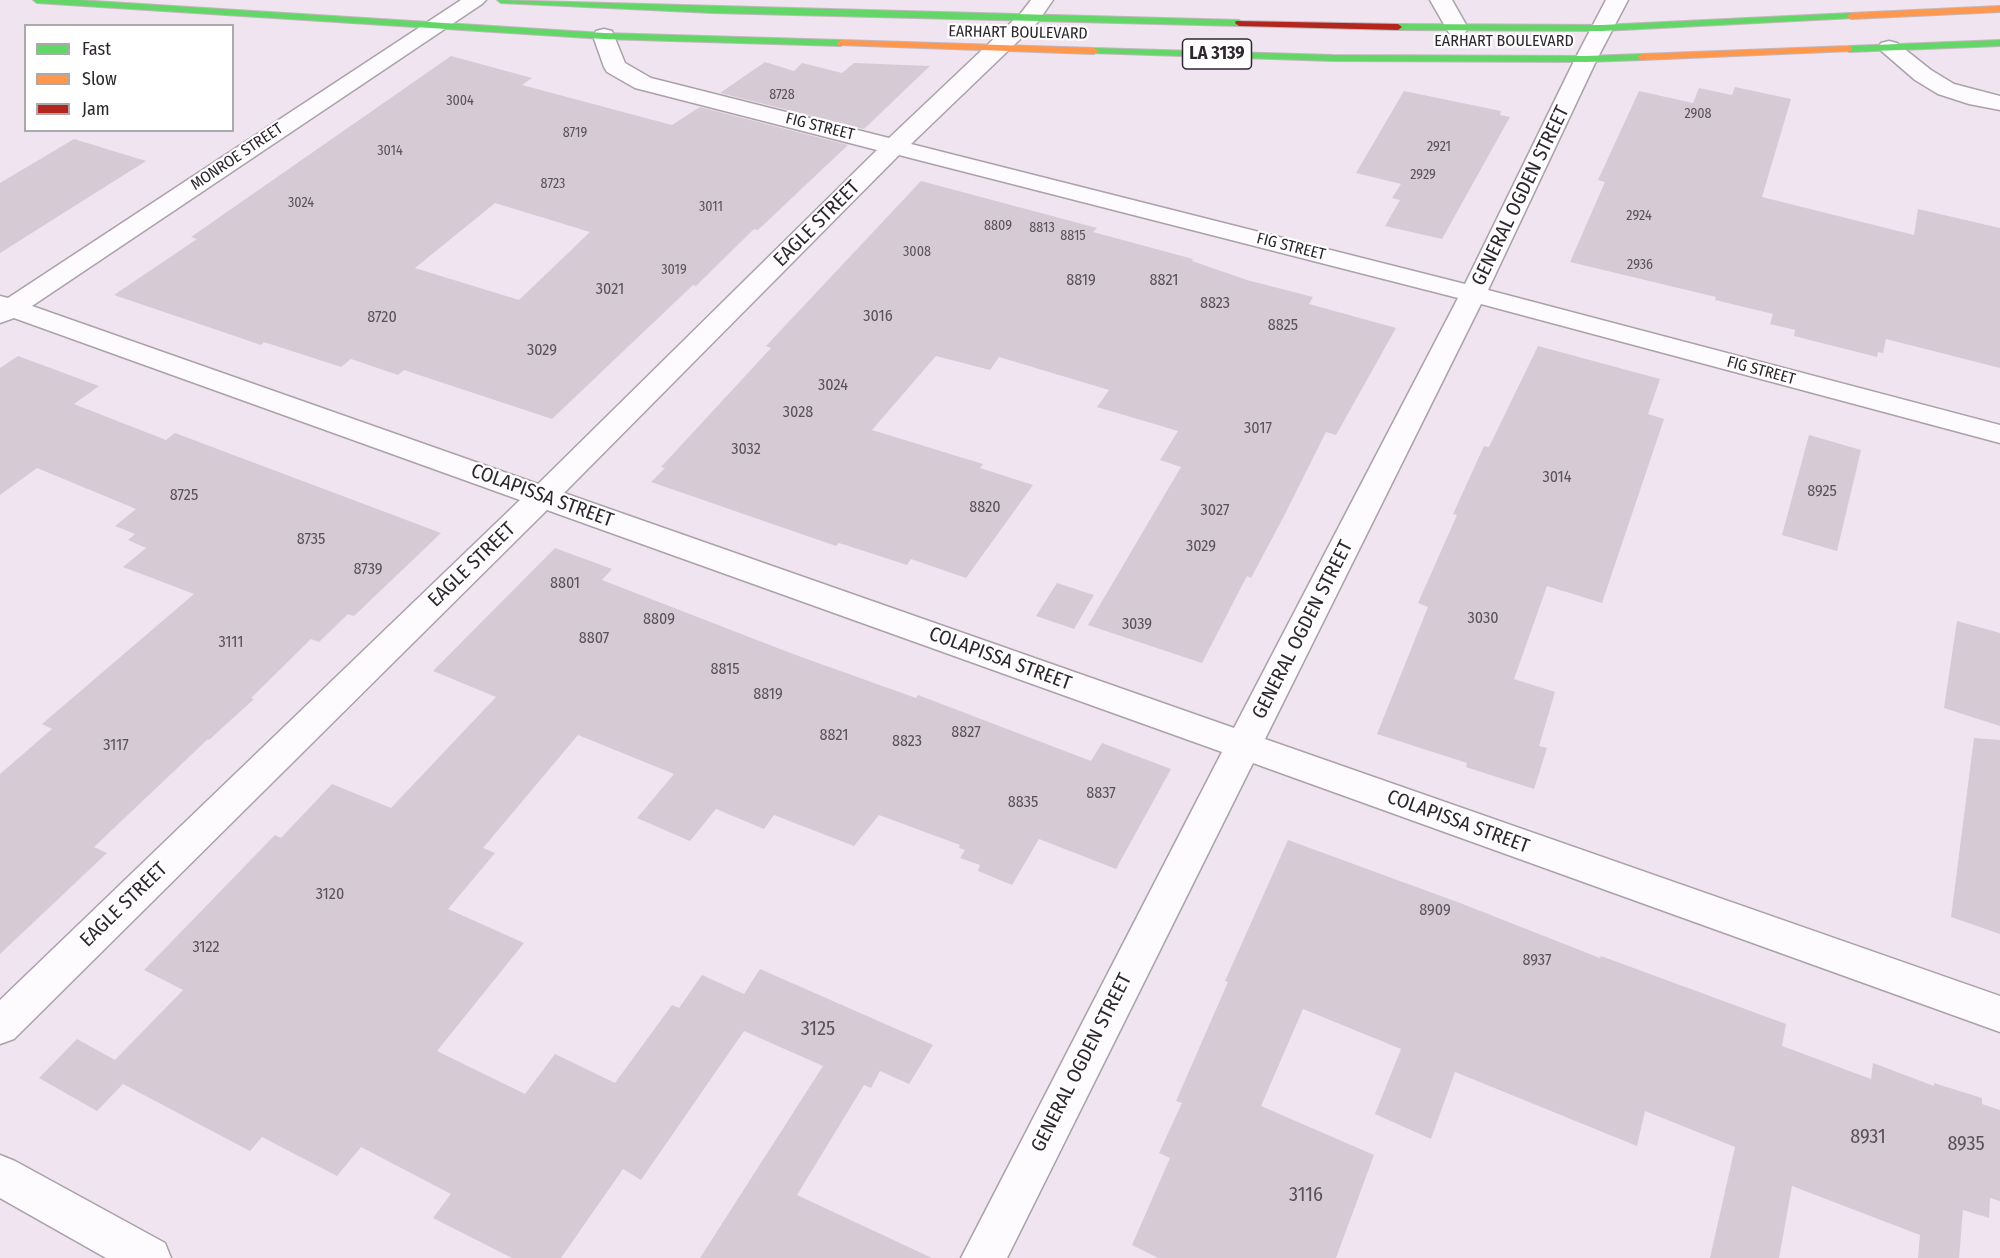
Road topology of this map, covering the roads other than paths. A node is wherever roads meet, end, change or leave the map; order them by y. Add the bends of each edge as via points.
1 (37, 0) edge
2 (475, 0) edge
3 (501, 0) edge
4 (1441, 0) edge
5 (1035, 9) edge
6 (2000, 9) edge
7 (1609, 14) edge
8 (434, 27) junction
9 (1457, 27) junction
10 (604, 36) junction
11 (2000, 43) edge
12 (1889, 48) junction
13 (996, 50) junction
14 (1586, 59) junction
15 (2000, 104) edge
16 (896, 146) junction
17 (1473, 294) junction
18 (3, 309) edge
19 (2000, 434) edge
20 (543, 496) junction
21 (1244, 746) junction
22 (2000, 1014) edge
23 (0, 1026) edge
24 (0, 1174) edge
25 (149, 1258) edge
26 (983, 1258) edge

1 - 8 main road, EARHART BOULEVARD
2 - 8 street, MONROE STREET
3 - 5 main road, EARHART BOULEVARD / LA 3139 via 713,10
4 - 9 street
5 - 9 main road, EARHART BOULEVARD / LA 3139
5 - 13 street, EAGLE STREET
6 - 7 main road, EARHART BOULEVARD / LA 3139
7 - 9 main road, EARHART BOULEVARD / LA 3139
7 - 14 street, GENERAL OGDEN STREET
8 - 10 main road, EARHART BOULEVARD / LA 3139
8 - 18 street, MONROE STREET
10 - 13 main road, EARHART BOULEVARD / LA 3139
10 - 16 street, FIG STREET via 615,67 643,83
11 - 12 main road, EARHART BOULEVARD / LA 3139
12 - 14 main road, EARHART BOULEVARD / LA 3139
12 - 15 street via 1946,89
13 - 14 main road, EARHART BOULEVARD / LA 3139
13 - 16 street, EAGLE STREET
14 - 17 street, GENERAL OGDEN STREET
16 - 17 street, FIG STREET
16 - 20 street, EAGLE STREET
17 - 19 street, FIG STREET
17 - 21 street, GENERAL OGDEN STREET
18 - 20 street, COLAPISSA STREET
20 - 21 street, COLAPISSA STREET
20 - 23 street, EAGLE STREET
21 - 22 street, COLAPISSA STREET
21 - 26 street, GENERAL OGDEN STREET
24 - 25 street

